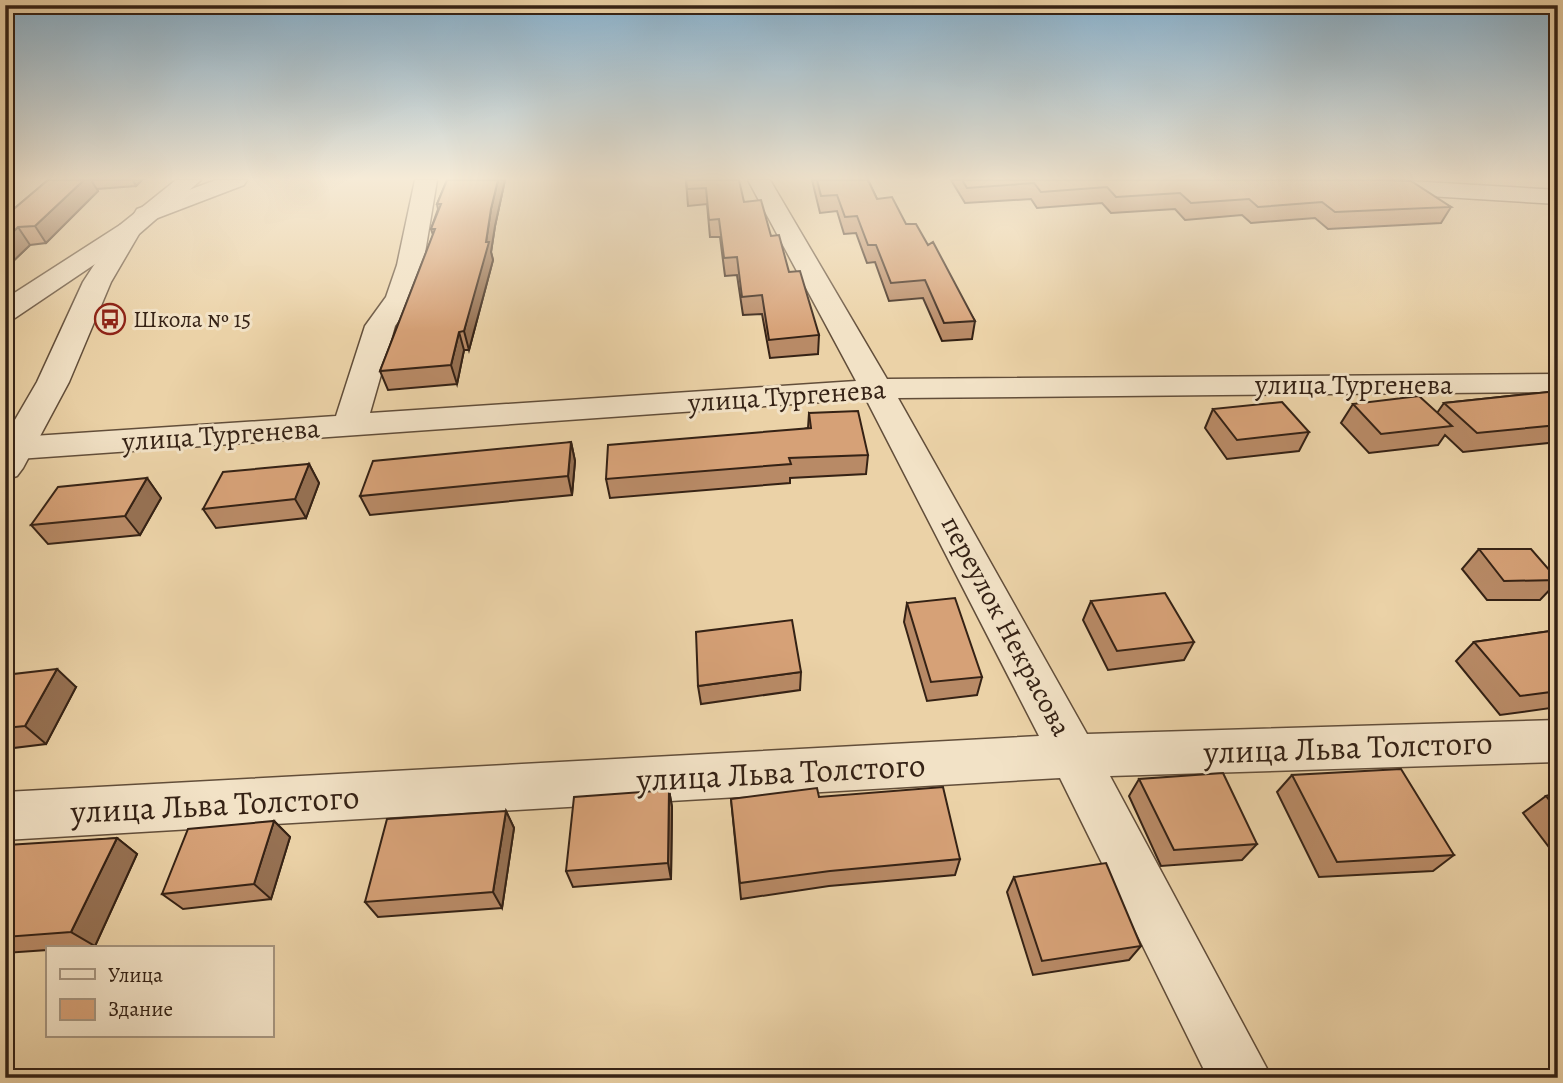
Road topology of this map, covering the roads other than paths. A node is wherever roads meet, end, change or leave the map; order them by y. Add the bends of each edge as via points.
1 (124, 231) edge
2 (131, 231) edge
3 (416, 231) edge
4 (788, 231) edge
5 (5, 312) edge
6 (1558, 383) edge
7 (879, 389) junction
8 (349, 426) junction
9 (12, 458) edge
10 (1558, 741) edge
11 (1075, 756) junction
12 (5, 816) edge
13 (1241, 1078) edge

1 - 5 street
2 - 9 street via 97,282 53,382
3 - 8 street via 400,298 380,326
4 - 7 street, переулок Некрасова
6 - 7 street, улица Тургенева
7 - 8 street, улица Тургенева
7 - 11 street, переулок Некрасова
8 - 9 street, улица Тургенева
10 - 11 street, улица Льва Толстого
11 - 12 street, улица Льва Толстого
11 - 13 street, переулок Некрасова

